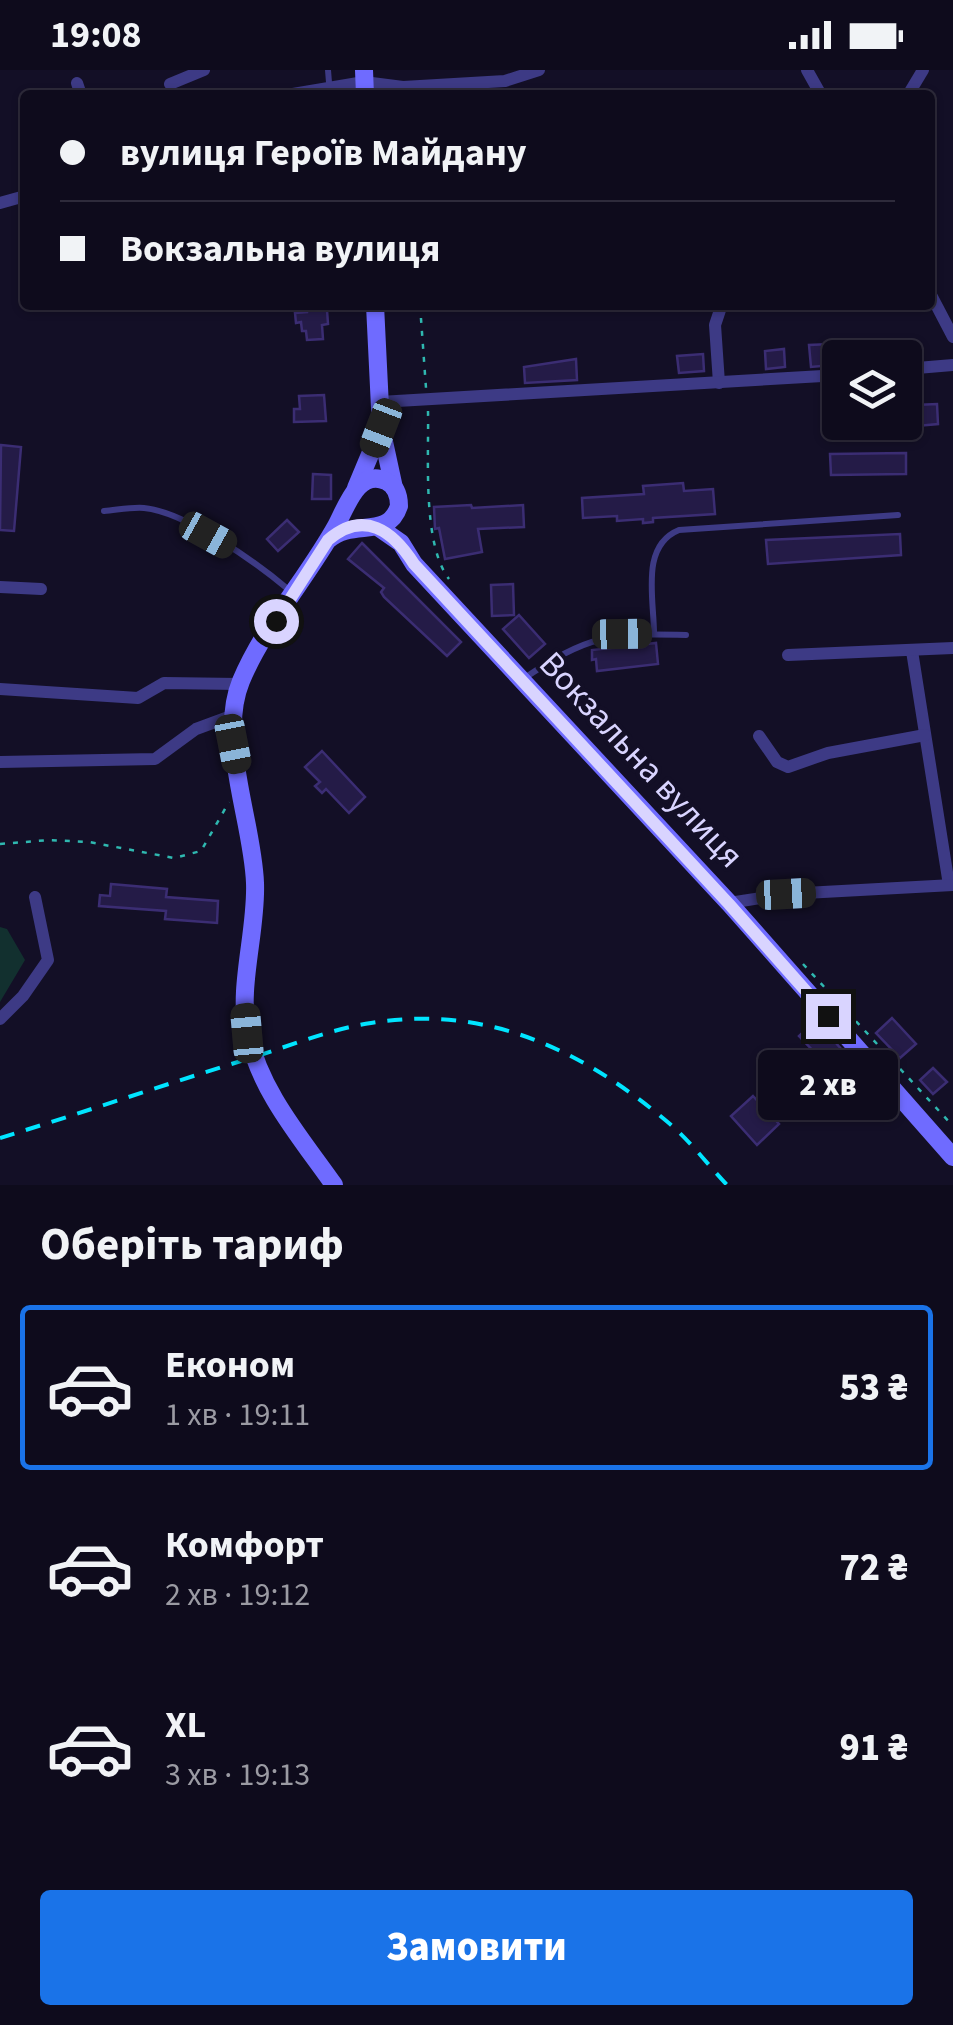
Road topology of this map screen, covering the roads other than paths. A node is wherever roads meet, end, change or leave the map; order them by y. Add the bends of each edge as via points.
1 (204, 70) edge
2 (539, 70) edge
3 (364, 82) edge
4 (170, 84) dead end
5 (334, 90) edge
6 (935, 302) edge
7 (375, 310) edge
8 (719, 310) edge
9 (953, 336) edge
10 (953, 365) edge
11 (922, 368) edge
12 (822, 375) edge
13 (718, 383) junction
14 (380, 402) junction
15 (381, 428) junction
16 (394, 488) junction
17 (354, 494) junction
18 (104, 512) dead end
19 (398, 512) junction
20 (898, 515) dead end
21 (375, 527) junction
22 (328, 540) junction
23 (401, 543) junction
24 (0, 587) edge
25 (41, 588) dead end
26 (293, 594) junction
27 (654, 634) junction
28 (686, 635) dead end
29 (953, 648) edge
30 (912, 651) junction
31 (788, 656) dead end
32 (523, 680) junction
33 (240, 684) junction
34 (0, 688) edge
35 (234, 715) junction
36 (925, 735) junction
37 (760, 736) dead end
38 (0, 762) edge
39 (951, 885) edge
40 (35, 898) dead end
41 (729, 904) junction
42 (0, 1019) edge
43 (953, 1157) edge
44 (334, 1185) edge

1 - 4 street
2 - 3 street via 505,81 403,87
3 - 5 street
6 - 9 street
7 - 14 street
8 - 13 street
10 - 11 street
12 - 13 street
13 - 14 street
14 - 15 street
15 - 16 street
15 - 17 street
16 - 17 street via 378,479
16 - 19 street
17 - 21 street via 356,518
17 - 22 street
18 - 26 lane via 146,508 176,518 256,562
19 - 21 street
19 - 23 street
20 - 27 lane via 665,536 653,556
21 - 22 street via 347,528
21 - 23 street, Вокзальна вулиця
22 - 26 street
23 - 32 street, Вокзальна вулиця
24 - 25 street
26 - 33 street
27 - 28 lane
27 - 32 lane via 592,639
29 - 30 street
30 - 31 street
30 - 36 street
32 - 41 street, Вокзальна вулиця
33 - 34 street via 164,683 138,698
33 - 35 street
35 - 38 street via 196,728 155,759
35 - 44 street via 255,885 247,1033 275,1100
36 - 37 street via 788,767 776,762
36 - 39 street
39 - 41 street via 786,894
40 - 42 street via 48,960
41 - 43 street, Вокзальна вулиця

